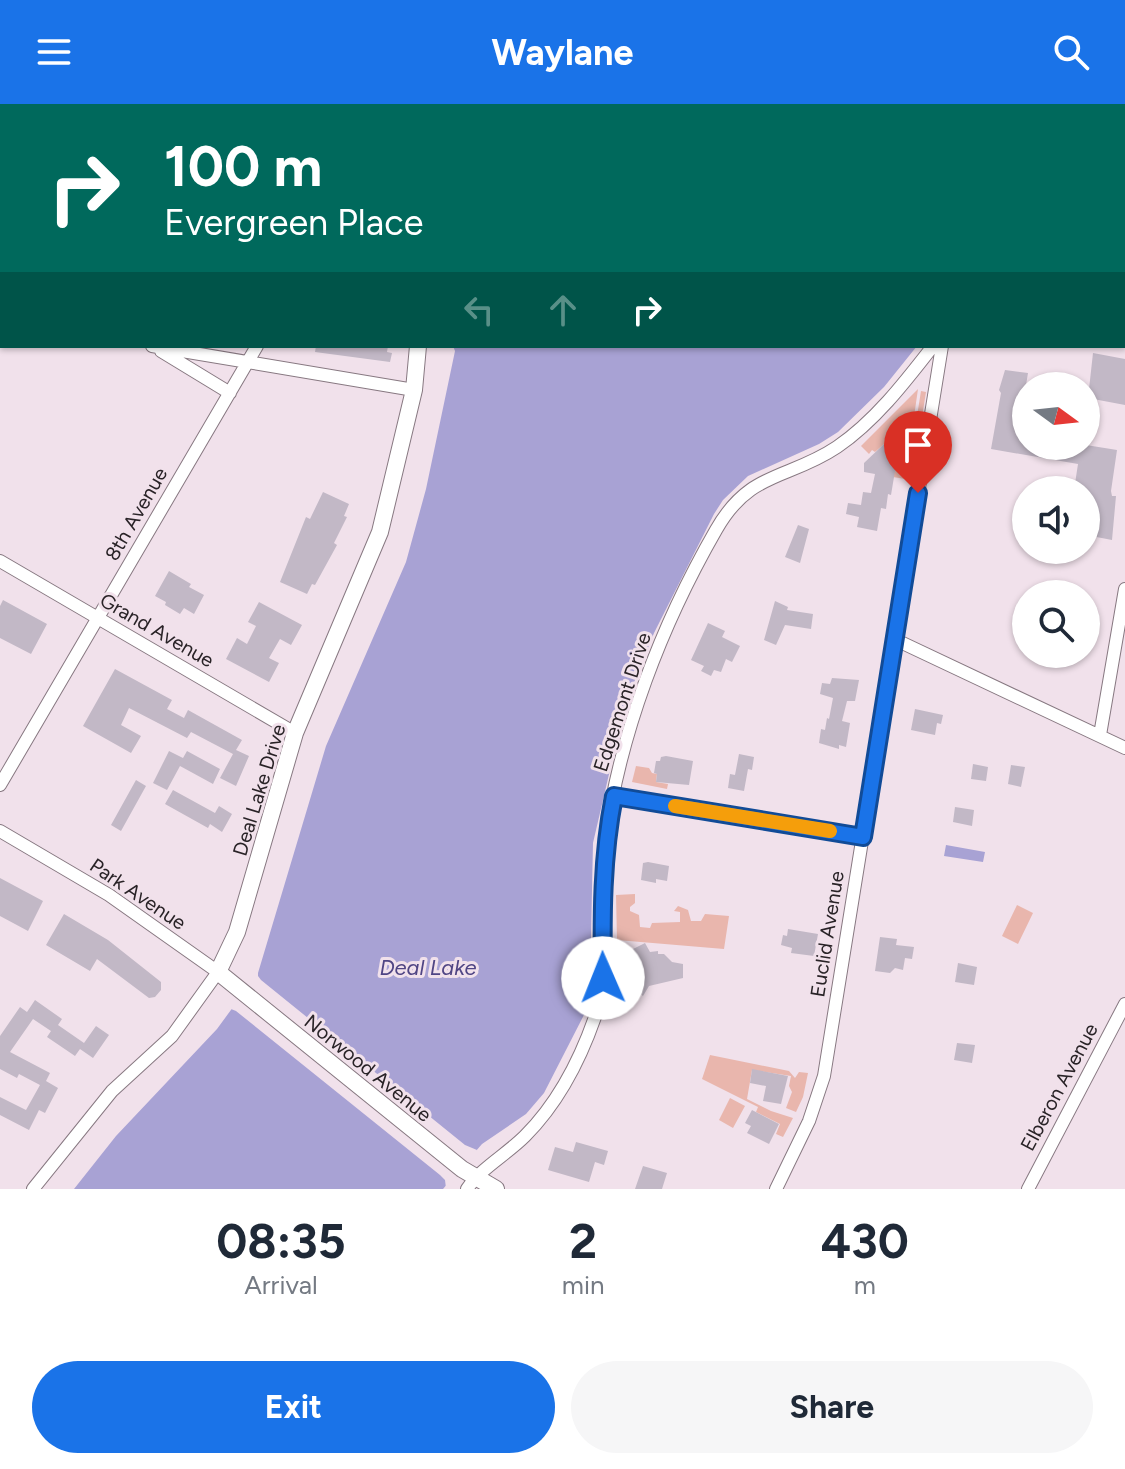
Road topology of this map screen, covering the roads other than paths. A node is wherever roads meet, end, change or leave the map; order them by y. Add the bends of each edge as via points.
1 (742, 104) edge
2 (771, 104) edge
3 (155, 348) edge
4 (159, 348) edge
5 (256, 348) edge
6 (418, 348) edge
7 (931, 348) edge
8 (942, 348) edge
9 (247, 362) junction
10 (414, 390) junction
11 (230, 393) junction
12 (0, 561) edge
13 (1125, 589) edge
14 (97, 619) junction
15 (894, 639) junction
16 (295, 733) junction
17 (1100, 735) junction
18 (1125, 748) edge
19 (0, 785) edge
20 (614, 796) junction
21 (0, 831) edge
22 (863, 837) junction
23 (218, 972) junction
24 (249, 997) joint
25 (1125, 1004) edge
26 (468, 1179) edge
27 (33, 1189) edge
28 (496, 1189) edge
29 (776, 1189) edge
30 (1028, 1189) edge

1 - 2 street
3 - 11 street
4 - 9 street
5 - 9 street, 8th Avenue
6 - 10 main road, Deal Lake Drive
7 - 20 street, Edgemont Drive via 850,438 761,482 729,508 689,580 656,656
8 - 15 street, Euclid Avenue
9 - 10 street
9 - 11 street, 8th Avenue
10 - 16 main road, Deal Lake Drive via 380,532
11 - 14 street, 8th Avenue
12 - 14 street, Grand Avenue
13 - 17 street
14 - 16 street, Grand Avenue
14 - 19 street, 8th Avenue
15 - 17 street
15 - 22 street, Euclid Avenue
16 - 23 main road, Deal Lake Drive via 237,932
17 - 18 street
20 - 22 street
20 - 26 street, Edgemont Drive via 602,886 602,993 594,1020 550,1106 524,1137
21 - 23 street, Park Avenue via 109,895
22 - 29 street, Euclid Avenue via 818,1099
23 - 24 main road, Park Avenue
23 - 27 street, Deal Lake Drive via 172,1036 112,1091
24 - 26 main road, Norwood Avenue
25 - 30 street, Elberon Avenue
26 - 28 main road, Norwood Avenue

